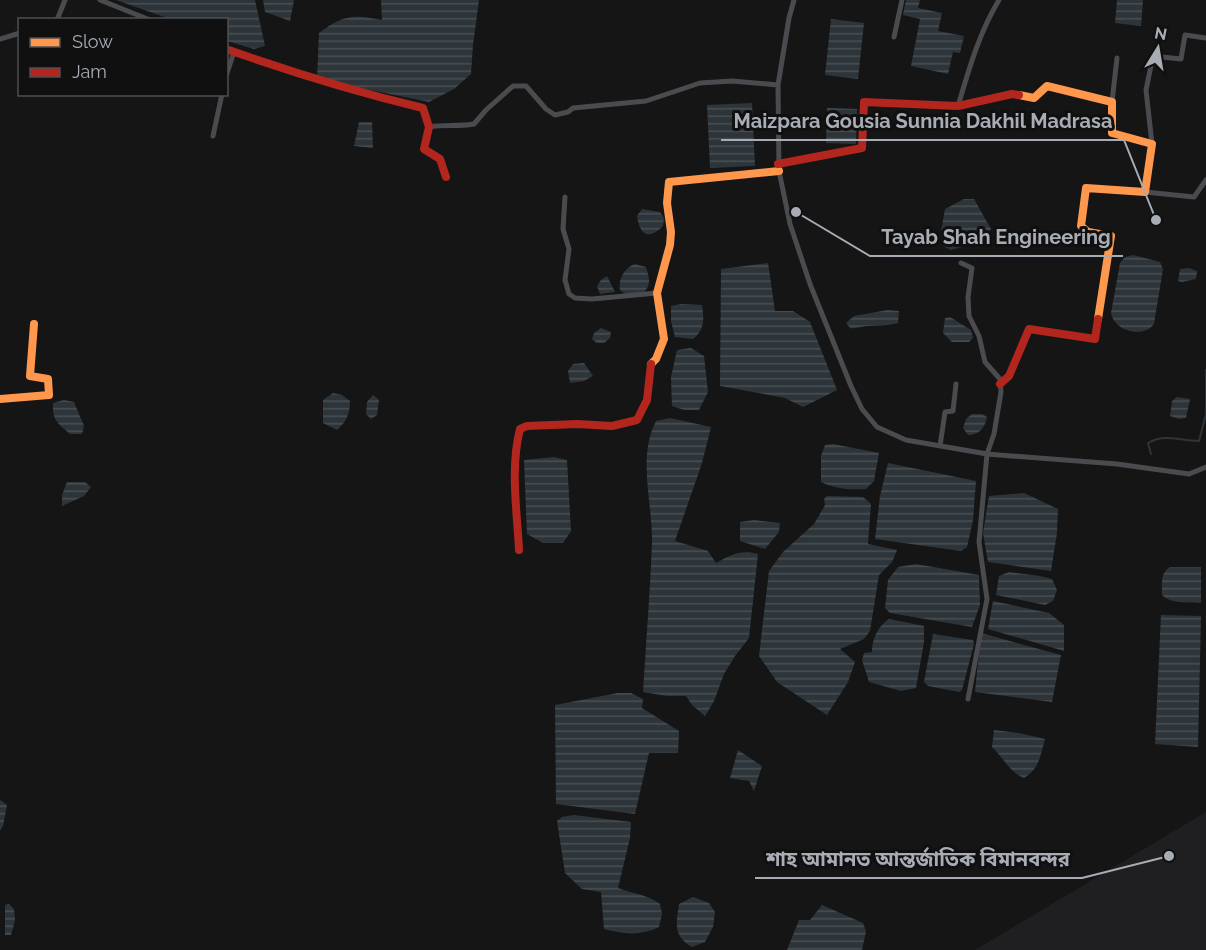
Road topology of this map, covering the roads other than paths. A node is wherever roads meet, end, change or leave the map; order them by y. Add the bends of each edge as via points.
1 (65, 0) edge
2 (100, 0) edge
3 (794, 0) edge
4 (902, 0) edge
5 (999, 0) edge
6 (58, 18) edge
7 (145, 18) edge
8 (18, 34) edge
9 (894, 37) dead end
10 (0, 39) edge
11 (1206, 39) edge
12 (230, 50) edge
13 (1117, 58) dead end
14 (777, 85) junction
15 (222, 96) edge
16 (1112, 102) junction
17 (958, 106) junction
18 (429, 127) junction
19 (213, 136) dead end
20 (1152, 144) junction
21 (778, 168) junction
22 (446, 177) dead end
23 (1206, 180) edge
24 (1145, 192) junction
25 (566, 197) dead end
26 (961, 263) dead end
27 (657, 293) junction
28 (34, 324) dead end
29 (956, 384) dead end
30 (1000, 384) junction
31 (0, 399) edge
32 (940, 446) junction
33 (987, 454) junction
34 (1206, 467) edge
35 (519, 550) dead end
36 (968, 699) dead end

1 - 6 street
2 - 7 street
3 - 14 street
4 - 9 street
5 - 17 street via 975,49
8 - 10 street
11 - 20 street via 1185,34 1181,59 1153,56 1146,90
12 - 18 street via 313,79 422,107
13 - 16 street
14 - 18 street via 700,83 646,101 573,108 555,115 526,86 513,86 474,124
14 - 21 street
15 - 19 street
16 - 17 street via 1047,86 1034,98 1012,94
16 - 20 street via 1112,133
17 - 21 street via 864,102 862,148
18 - 22 street via 424,149 435,153 444,165
20 - 24 street
21 - 27 street via 669,182 670,245
21 - 32 street via 790,224 810,284 862,409 877,427 906,440
23 - 24 street via 1194,197
24 - 30 street via 1086,188 1081,226 1088,232 1111,236 1095,339 1029,329 1009,376
25 - 27 street via 563,229 569,249 565,280 569,294 592,299
26 - 30 street via 972,268 969,316 985,362
27 - 35 street via 664,339 650,365 649,395 637,420 612,426 577,424 520,429 515,462
28 - 31 street via 30,376 48,379 49,394
29 - 32 street via 953,411 945,412
30 - 33 street via 994,434
32 - 33 street
33 - 34 street via 1189,474
33 - 36 street via 979,542 987,599

